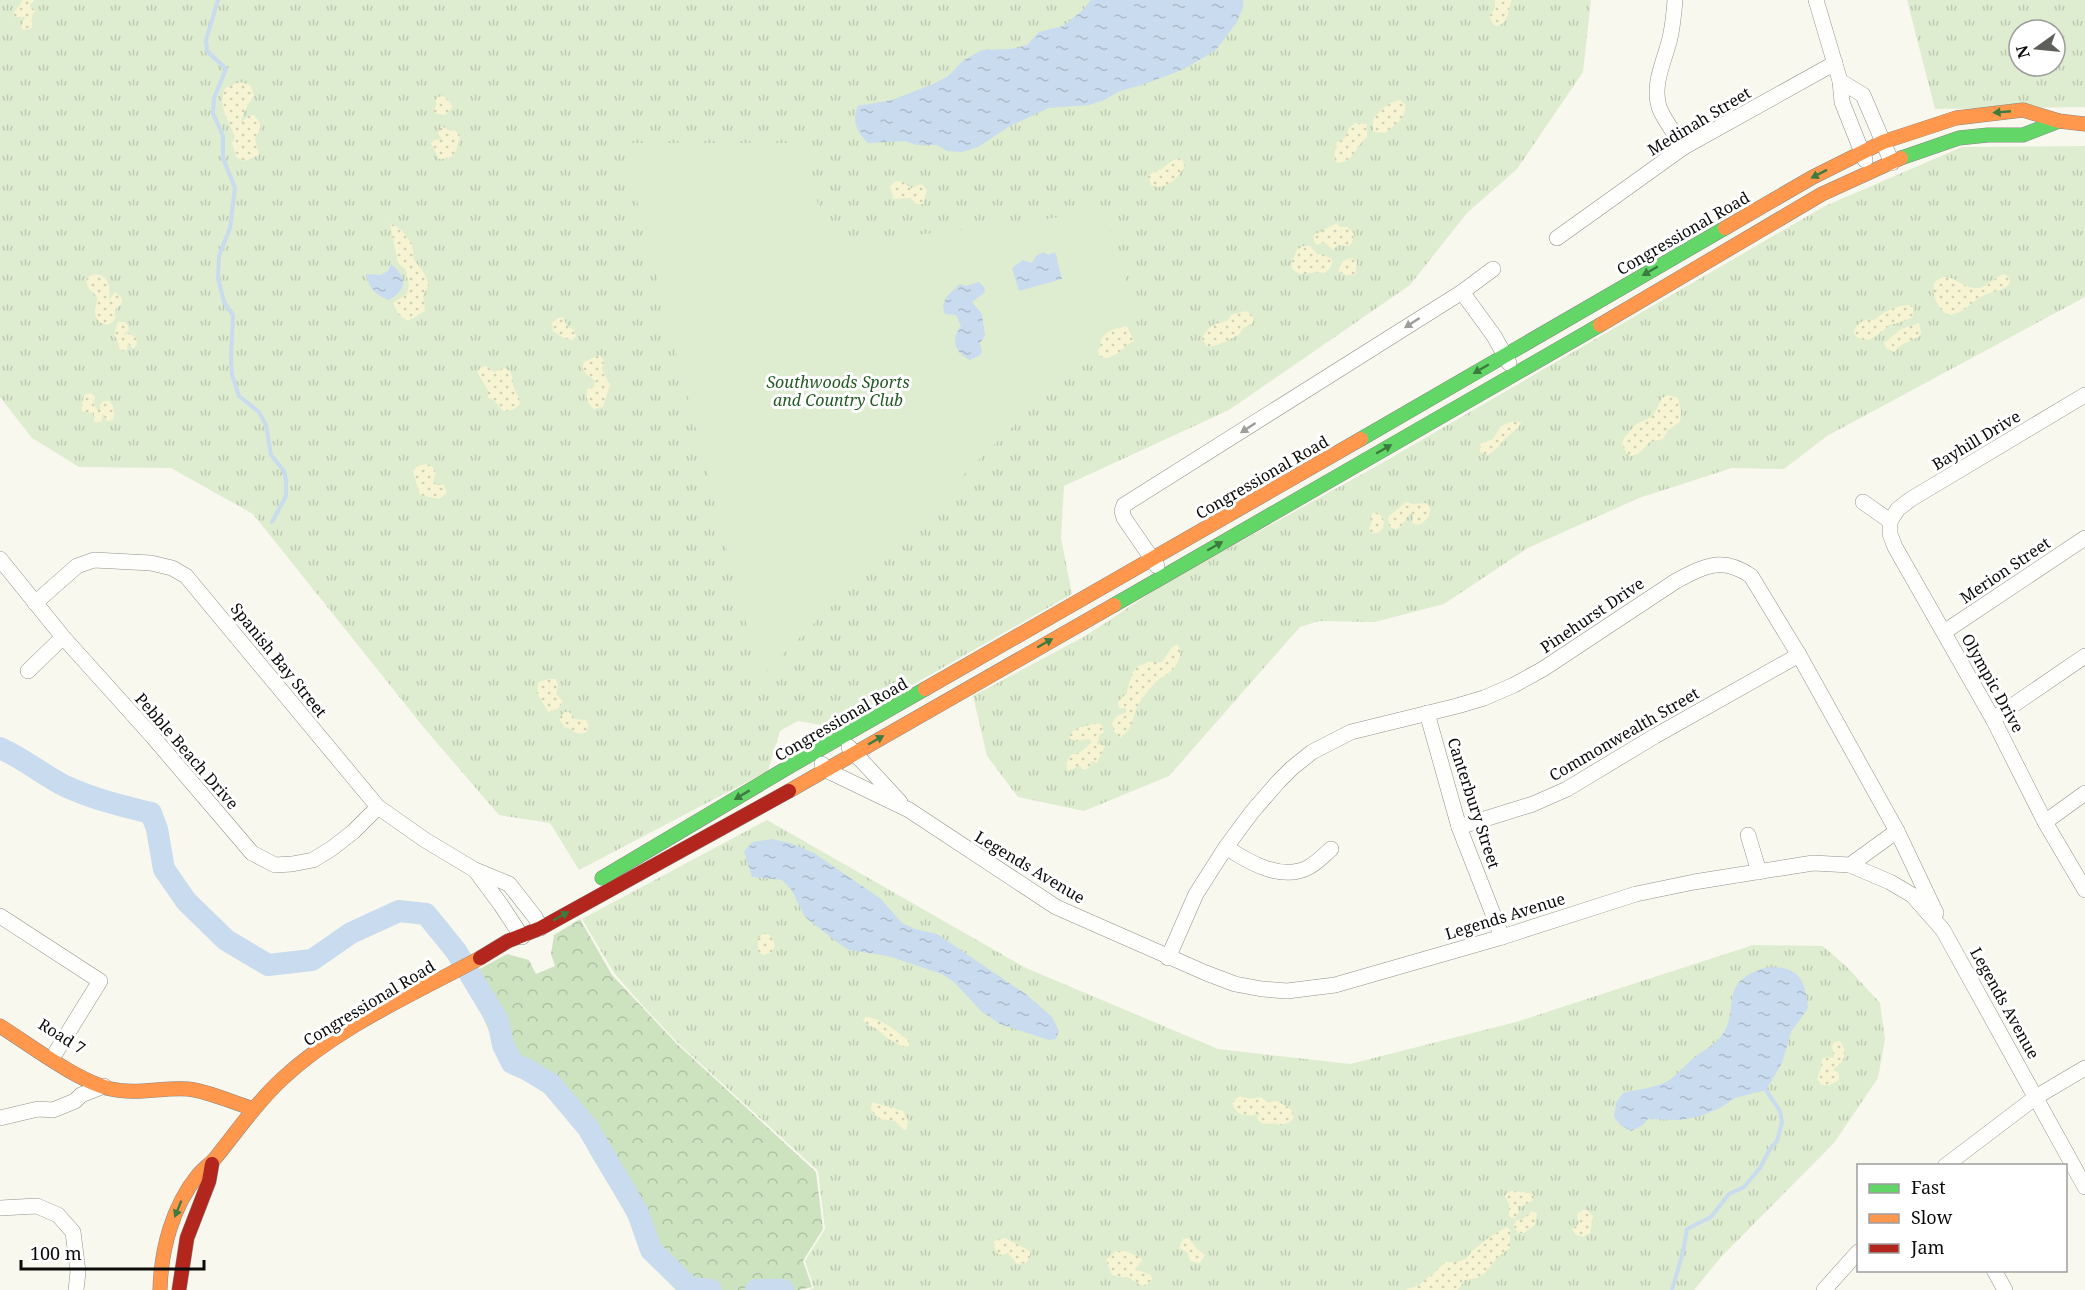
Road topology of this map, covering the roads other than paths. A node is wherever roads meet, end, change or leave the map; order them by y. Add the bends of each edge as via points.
1 (1675, 0) edge
2 (1816, 0) edge
3 (1835, 63) junction
4 (1840, 81) junction
5 (2059, 121) junction
6 (2085, 124) edge
7 (1883, 142) junction
8 (1684, 147) junction
9 (1862, 153) junction
10 (1893, 163) junction
11 (1871, 172) junction
12 (1557, 238) dead end
13 (1493, 269) dead end
14 (1462, 291) junction
15 (1505, 355) junction
16 (1515, 373) junction
17 (2085, 395) edge
18 (1863, 502) dead end
19 (1890, 521) junction
20 (2085, 538) edge
21 (0, 559) edge
22 (1154, 559) junction
23 (1163, 575) junction
24 (35, 603) junction
25 (1944, 632) junction
26 (63, 637) junction
27 (1799, 655) junction
28 (2085, 656) edge
29 (28, 670) dead end
30 (1426, 713) junction
31 (1993, 718) junction
32 (841, 737) junction
33 (814, 753) junction
34 (854, 753) junction
35 (826, 770) junction
36 (2085, 793) edge
37 (378, 807) junction
38 (909, 810) junction
39 (2045, 822) junction
40 (1459, 827) junction
41 (1897, 831) junction
42 (1748, 835) dead end
43 (1226, 847) junction
44 (1331, 849) dead end
45 (1850, 865) junction
46 (475, 870) junction
47 (1759, 872) junction
48 (2085, 890) edge
49 (0, 916) edge
50 (538, 922) junction
51 (1943, 930) junction
52 (515, 935) junction
53 (1502, 937) junction
54 (1168, 958) junction
55 (0, 1017) edge
56 (0, 1026) edge
57 (56, 1052) junction
58 (2085, 1068) edge
59 (104, 1086) junction
60 (177, 1090) junction
61 (2037, 1097) junction
62 (254, 1109) junction
63 (0, 1118) edge
64 (243, 1121) junction
65 (212, 1162) junction
66 (1948, 1164) edge
67 (2085, 1187) edge
68 (0, 1208) edge
69 (1857, 1253) edge
70 (164, 1258) junction
71 (183, 1263) junction
72 (1995, 1272) edge
73 (76, 1290) edge
74 (160, 1290) edge
75 (179, 1290) edge
76 (1824, 1290) edge
77 (2005, 1290) edge

1 - 8 street via 1657,93 1664,117
2 - 3 street
3 - 4 street
3 - 8 street, Medinah Street
4 - 7 street via 1863,95
4 - 9 street via 1842,102
5 - 6 main road, Congressional Road
5 -> 7 main road, Congressional Road via 2023,110 1984,113
5 - 10 main road, Congressional Road via 2024,135 1959,138
7 - 9 main road, Congressional Road
7 - 10 street
8 - 12 street, Medinah Street
9 - 11 street
9 -> 15 main road, Congressional Road via 1813,177
10 - 11 main road, Congressional Road
11 - 16 main road, Congressional Road via 1822,194
13 - 14 street
14 - 15 street
14 -> 22 street via 1124,505 1124,518
15 - 16 street
15 -> 22 main road, Congressional Road
23 -> 16 main road, Congressional Road
17 - 19 street, Bayhill Drive via 1911,499 1898,508
18 - 19 street
19 - 25 street, Olympic Drive via 1895,546
20 - 25 street, Merion Street
21 - 24 street, Pebble Beach Drive
22 - 23 street
22 - 32 main road, Congressional Road
34 -> 23 main road, Congressional Road
24 - 26 street, Pebble Beach Drive
24 - 37 street, Spanish Bay Street via 77,566 94,560 151,563 186,576
25 - 31 street, Olympic Drive
26 - 29 street
26 - 37 street, Pebble Beach Drive via 272,871 313,860 353,832
27 - 30 street, Pinehurst Drive via 1751,576 1726,564 1695,571 1676,581 1514,685 1484,698
27 - 40 street, Commonwealth Street via 1567,789
27 - 41 street, Pinehurst Drive
28 - 31 street
30 - 40 street, Canterbury Street
30 - 43 street, Pinehurst Drive via 1351,732 1312,752 1278,782
31 - 39 street, Olympic Drive
32 - 33 main road, Congressional Road
32 - 34 street, Legends Avenue
33 - 35 street, Legends Avenue
33 -> 50 main road, Congressional Road via 581,890
34 - 35 main road, Congressional Road
34 - 38 street, Legends Avenue
35 - 38 street, Legends Avenue
50 -> 35 main road, Congressional Road
36 - 39 street
37 - 46 street, Spanish Bay Street
38 - 54 street, Legends Avenue via 1056,908
39 - 48 street, Olympic Drive
40 - 53 street, Canterbury Street
41 - 45 street
41 - 51 street, Pinehurst Drive
42 - 47 street
43 - 44 street via 1247,862 1280,871 1307,868
43 - 54 street, Pinehurst Drive via 1196,894
45 - 47 street, Legends Avenue via 1813,863
45 - 51 street, Legends Avenue via 1912,895
46 - 50 street, Spanish Bay Street via 509,884
46 - 52 street, Spanish Bay Street
47 - 53 street, Legends Avenue via 1636,894
49 - 57 street via 100,981
50 - 52 main road, Congressional Road
51 - 61 street, Legends Avenue
52 - 62 main road, Congressional Road via 320,1048 282,1078
53 - 54 street, Legends Avenue via 1335,985 1287,991 1235,984
55 - 57 main road, Road 7
56 - 59 main road, Road 7 via 84,1079
57 - 59 main road, Road 7
58 - 61 street
59 - 60 main road, Road 7
59 - 63 street via 53,1110 38,1109
60 - 62 main road, Road 7 via 191,1089
60 - 64 main road, Road 7
61 - 66 street
61 - 67 street, Legends Avenue
62 - 64 main road, Congressional Road
64 - 65 main road, Congressional Road
65 -> 70 main road, Congressional Road via 199,1173 181,1201 167,1237
65 - 71 main road, Congressional Road via 211,1178 197,1209
68 - 73 street via 37,1206 58,1215 74,1232
69 - 76 street
70 - 71 main road
70 - 74 main road, Congressional Road
71 - 75 main road, Congressional Road
72 - 77 street

